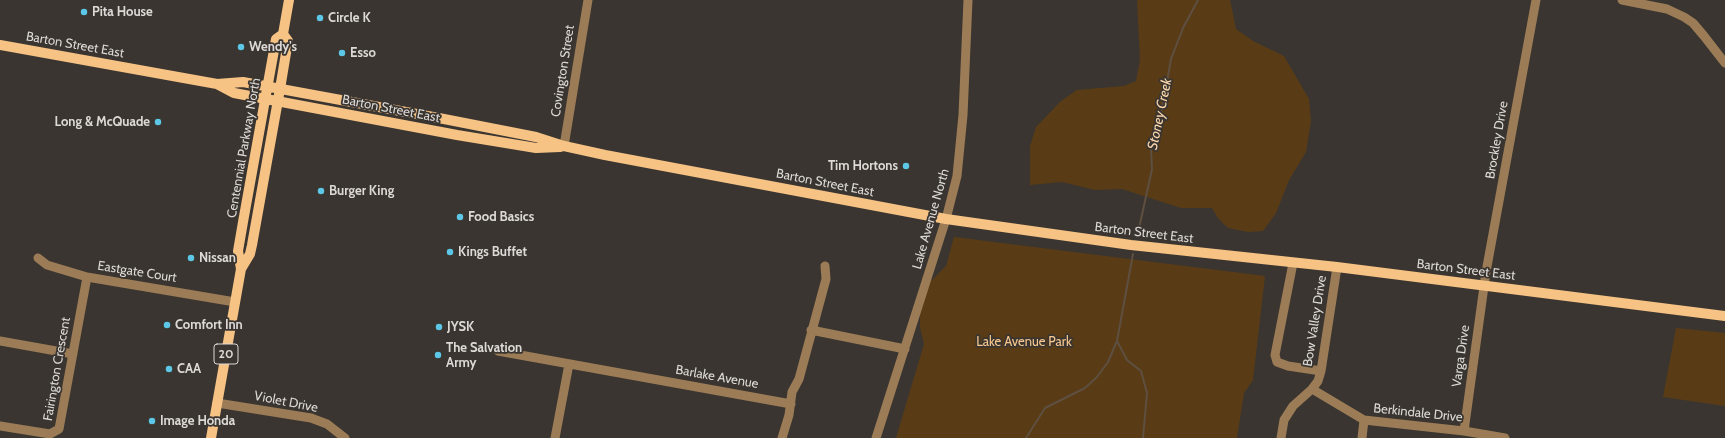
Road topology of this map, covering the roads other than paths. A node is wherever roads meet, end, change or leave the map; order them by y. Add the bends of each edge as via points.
1 (289, 0) edge
2 (588, 0) edge
3 (968, 0) edge
4 (1536, 0) edge
5 (1622, 0) edge
6 (283, 34) junction
7 (0, 45) edge
8 (1725, 63) edge
9 (217, 84) junction
10 (268, 87) junction
11 (280, 89) junction
12 (266, 98) junction
13 (277, 101) junction
14 (373, 106) junction
15 (370, 118) junction
16 (564, 146) junction
17 (946, 219) junction
18 (38, 258) dead end
19 (1293, 263) junction
20 (825, 266) dead end
21 (1337, 267) junction
22 (241, 269) junction
23 (87, 277) junction
24 (1484, 286) junction
25 (235, 302) junction
26 (1725, 316) edge
27 (812, 330) junction
28 (0, 341) edge
29 (905, 349) junction
30 (498, 351) dead end
31 (73, 354) junction
32 (569, 364) junction
33 (1321, 371) junction
34 (1312, 389) junction
35 (217, 403) junction
36 (791, 404) junction
37 (1364, 420) junction
38 (0, 426) edge
39 (1464, 431) junction
40 (211, 438) edge
41 (345, 438) edge
42 (555, 438) edge
43 (782, 438) edge
44 (876, 438) edge
45 (1280, 438) edge
46 (1362, 438) edge
47 (1505, 438) edge

1 - 6 main road, Centennial Parkway North / 20
2 - 16 street, Covington Street
3 - 17 street, Lake Avenue North via 961,150
4 - 24 street, Brockley Drive
5 - 8 street via 1667,9 1684,17 1693,23
6 - 10 main road, Centennial Parkway North / 20 via 276,39
6 - 11 main road, Centennial Parkway North / 20 via 288,41
7 - 9 main road, Barton Street East
9 - 10 main road, Barton Street East via 243,82
9 - 12 main road, Barton Street East via 234,92
10 - 11 main road, Barton Street East
10 - 12 main road, Centennial Parkway North / 20
11 - 13 main road, Centennial Parkway North / 20
11 - 14 main road, Barton Street East
12 - 13 main road, Barton Street East
12 - 22 main road, Centennial Parkway North / 20 via 238,251
13 - 15 main road, Barton Street East
13 - 22 main road, Centennial Parkway North / 20 via 252,245
14 - 15 main road
14 - 16 main road, Barton Street East via 536,137
15 - 16 main road, Barton Street East via 536,148
16 - 17 main road, Barton Street East
17 - 19 main road, Barton Street East via 1131,245
17 - 29 street, Lake Avenue North
18 - 23 street, Eastgate Court via 47,265
19 - 21 main road, Barton Street East
19 - 33 street via 1275,355 1278,362 1288,366
20 - 27 street via 826,279
21 - 24 main road, Barton Street East
21 - 33 street, Bow Valley Drive
22 - 25 main road, Centennial Parkway North / 20
23 - 25 street, Eastgate Court
23 - 31 street, Fairington Crescent
24 - 26 main road, Barton Street East
24 - 39 street, Varga Drive
25 - 35 main road, Centennial Parkway North / 20
27 - 29 street
27 - 36 street via 799,379 792,392
28 - 31 street
29 - 44 street, Lake Avenue North
30 - 32 street, Barlake Avenue
31 - 38 street, Fairington Crescent via 58,431 50,434
32 - 36 street, Barlake Avenue
32 - 42 street
33 - 34 street, Bow Valley Drive
34 - 37 street, Berkindale Drive
34 - 45 street, Bow Valley Drive via 1293,406 1284,420
35 - 40 main road, Centennial Parkway North / 20
35 - 41 street, Violet Drive via 311,418 326,424
36 - 43 street
37 - 39 street, Berkindale Drive
37 - 46 street
39 - 47 street, Berkindale Drive

